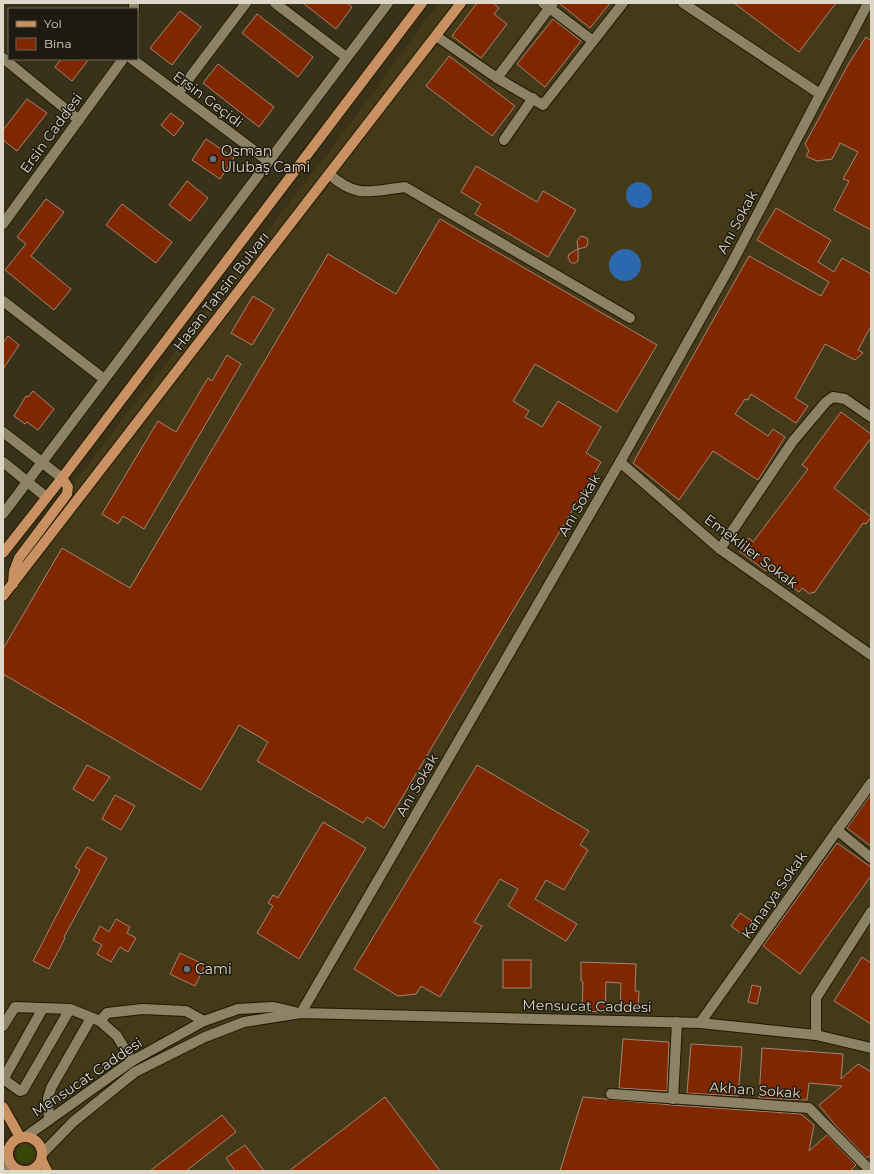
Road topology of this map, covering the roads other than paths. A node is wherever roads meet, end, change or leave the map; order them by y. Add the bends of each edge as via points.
1 (246, 3) edge
2 (275, 3) edge
3 (388, 3) edge
4 (422, 3) edge
5 (461, 3) edge
6 (623, 3) edge
7 (683, 3) edge
8 (868, 3) edge
9 (549, 5) edge
10 (436, 36) junction
11 (593, 41) junction
12 (346, 57) junction
13 (3, 58) edge
14 (121, 60) edge
15 (133, 60) edge
16 (497, 78) junction
17 (178, 93) junction
18 (820, 94) junction
19 (532, 98) junction
20 (79, 120) junction
21 (504, 140) dead end
22 (268, 161) junction
23 (328, 174) junction
24 (3, 224) edge
25 (3, 301) edge
26 (630, 318) dead end
27 (104, 379) junction
28 (871, 418) edge
29 (3, 432) edge
30 (3, 462) edge
31 (42, 462) junction
32 (620, 462) junction
33 (62, 478) junction
34 (27, 482) junction
35 (46, 497) junction
36 (3, 514) edge
37 (720, 549) junction
38 (3, 553) edge
39 (13, 584) junction
40 (3, 596) edge
41 (871, 655) edge
42 (871, 783) edge
43 (837, 830) junction
44 (871, 858) edge
45 (871, 912) edge
46 (43, 1008) junction
47 (70, 1009) junction
48 (301, 1013) junction
49 (95, 1020) junction
50 (204, 1021) junction
51 (677, 1022) junction
52 (700, 1023) junction
53 (3, 1026) edge
54 (816, 1034) junction
55 (871, 1048) edge
56 (132, 1061) junction
57 (611, 1094) dead end
58 (673, 1099) junction
59 (3, 1107) edge
60 (49, 1120) junction
61 (22, 1137) junction
62 (5, 1150) edge
63 (41, 1156) junction
64 (13, 1168) edge
65 (47, 1171) edge
66 (871, 1171) edge

1 - 17 street
2 - 12 street
3 - 12 street
4 - 33 main road, Hasan Tahsin Bulvarı
5 - 10 main road, Hasan Tahsin Bulvarı
6 - 11 street
7 - 18 street
8 - 18 street, Anı Sokak
9 - 11 street
9 - 16 street
10 - 16 street
10 - 23 main road, Hasan Tahsin Bulvarı
11 - 19 street via 543,105
12 - 22 street
13 - 20 street
14 - 20 street, Ersin Caddesi
15 - 17 street, Ersin Geçidi
16 - 19 street
17 - 22 street, Ersin Geçidi
18 - 32 street, Anı Sokak via 732,263
19 - 21 street
20 - 24 street, Ersin Caddesi
22 - 27 street
23 - 26 street via 354,191 405,187
23 - 39 main road, Hasan Tahsin Bulvarı
25 - 27 street
27 - 31 street
28 - 37 street via 846,399 833,397 826,402 793,441
29 - 31 street
30 - 34 street
31 - 33 street
31 - 34 street
32 - 37 street, Emekliler Sokak
32 - 48 street, Anı Sokak
33 - 35 main road, Hasan Tahsin Bulvarı
33 - 39 main road via 67,483 68,494 18,558
34 - 35 street
34 - 36 street
35 - 38 main road, Hasan Tahsin Bulvarı
37 - 41 street, Emekliler Sokak
39 - 40 main road, Hasan Tahsin Bulvarı
42 - 43 street, Kanarya Sokak
43 - 44 street
43 - 52 street, Kanarya Sokak
45 - 54 street via 816,998
46 - 47 street
46 - 47 street via 5,1076 6,1081 20,1091 23,1090
46 - 53 street via 15,1006
47 - 49 street
48 - 50 street, Mensucat Caddesi via 274,1007 238,1009
48 - 51 street, Mensucat Caddesi
48 - 63 street, Mensucat Caddesi via 244,1022 205,1037 135,1072 73,1122
49 - 50 street via 107,1013 142,1009 186,1011
49 - 56 street via 117,1036
49 - 60 street via 51,1088 48,1098
50 - 56 street, Mensucat Caddesi
51 - 52 street, Mensucat Caddesi
51 - 58 street
52 - 54 street, Mensucat Caddesi
54 - 55 street, Mensucat Caddesi
56 - 60 street, Mensucat Caddesi
57 - 58 street, Akhan Sokak
58 - 66 street, Akhan Sokak via 809,1108
59 - 61 main road
60 - 61 street, Mensucat Caddesi
61 - 62 main road
61 - 63 main road via 35,1140
62 - 64 main road
63 - 64 main road via 34,1168 24,1171
63 - 65 main road

